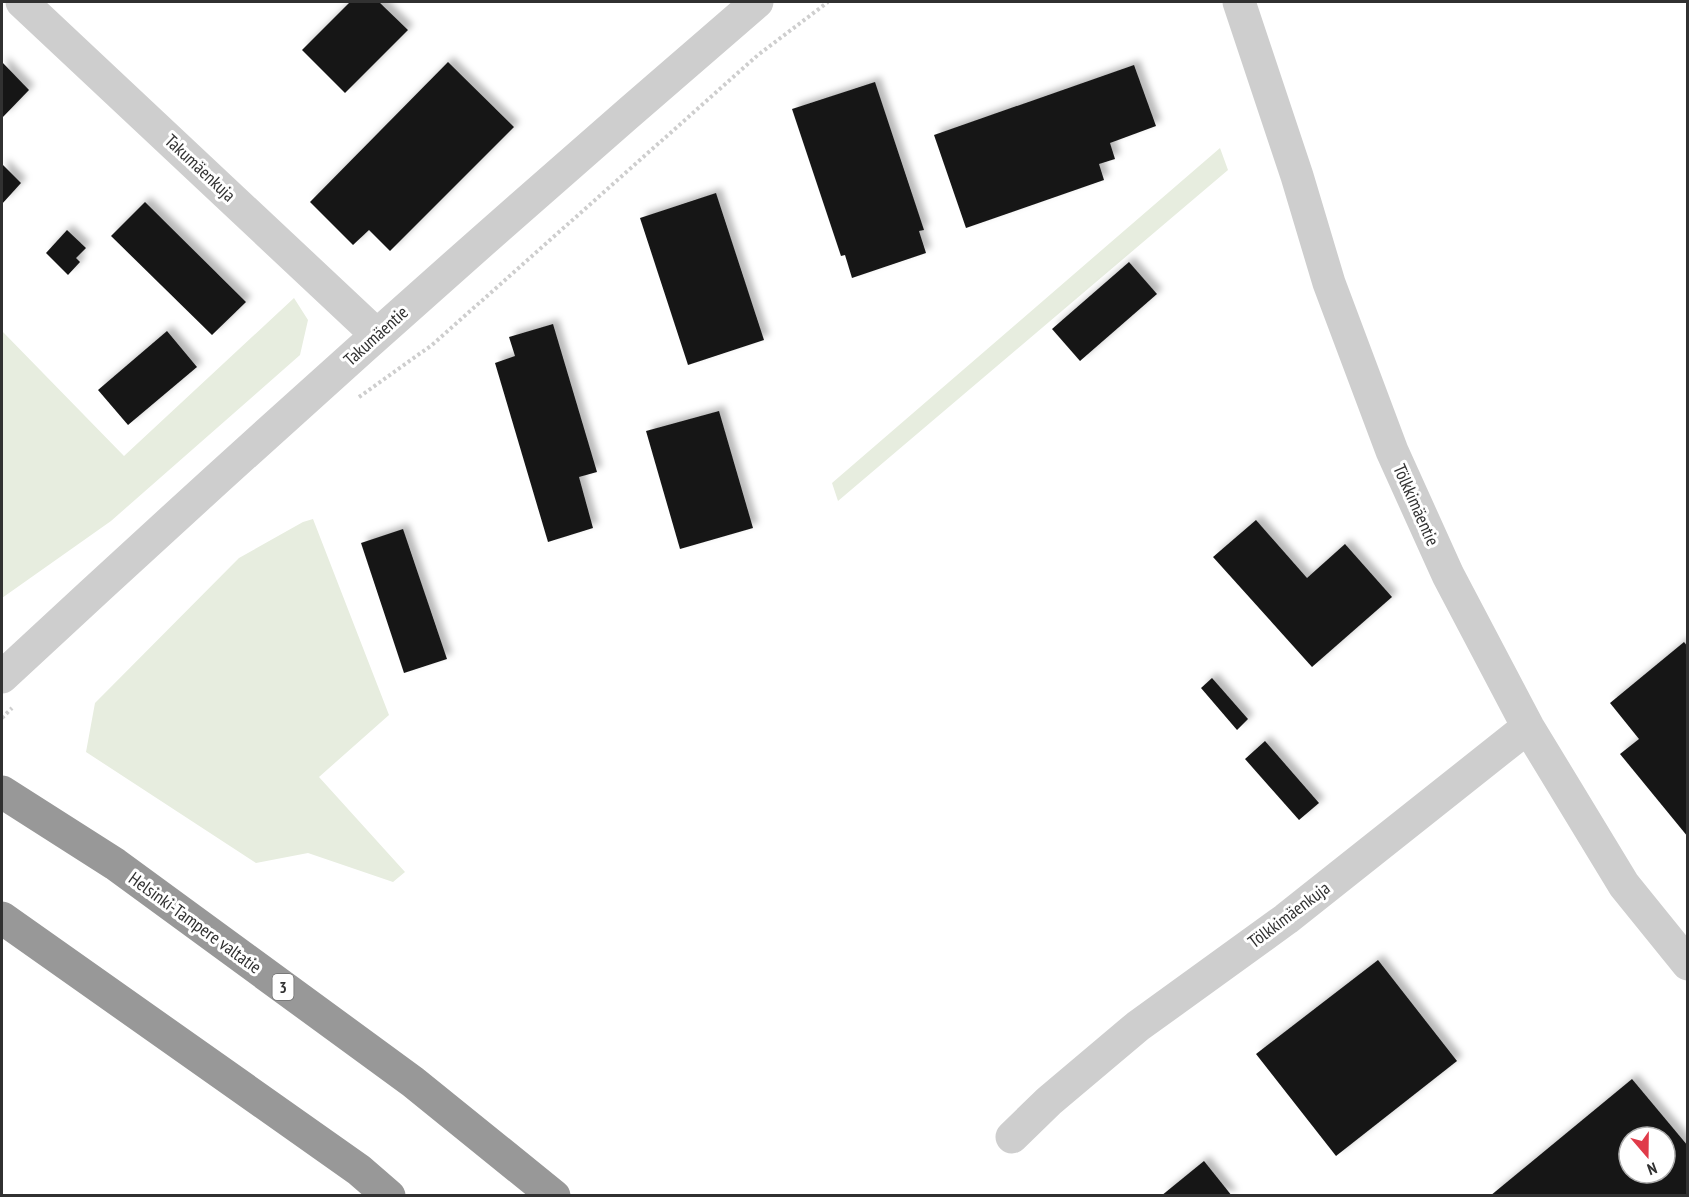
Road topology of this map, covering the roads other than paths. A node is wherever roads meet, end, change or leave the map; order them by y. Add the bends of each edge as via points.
1 (22, 2) edge
2 (757, 2) edge
3 (1239, 2) edge
4 (377, 335) junction
5 (6, 673) edge
6 (1528, 727) junction
7 (2, 792) edge
8 (2, 918) edge
9 (1688, 964) edge
10 (1012, 1137) dead end
11 (389, 1196) edge
12 (554, 1196) edge

1 - 4 street, Takumäenkuja
2 - 4 street, Takumäentie
3 - 6 street, Tölkkimäentie via 1329,283 1392,451 1448,575
4 - 5 street, Takumäentie
6 - 9 street, Tölkkimäentie via 1624,885
6 - 10 street, Tölkkimäenkuja via 1286,919 1138,1026
7 - 12 highway, Helsinki-Tampere valtatie / 3 via 115,864 375,1054
8 - 11 highway via 359,1170

